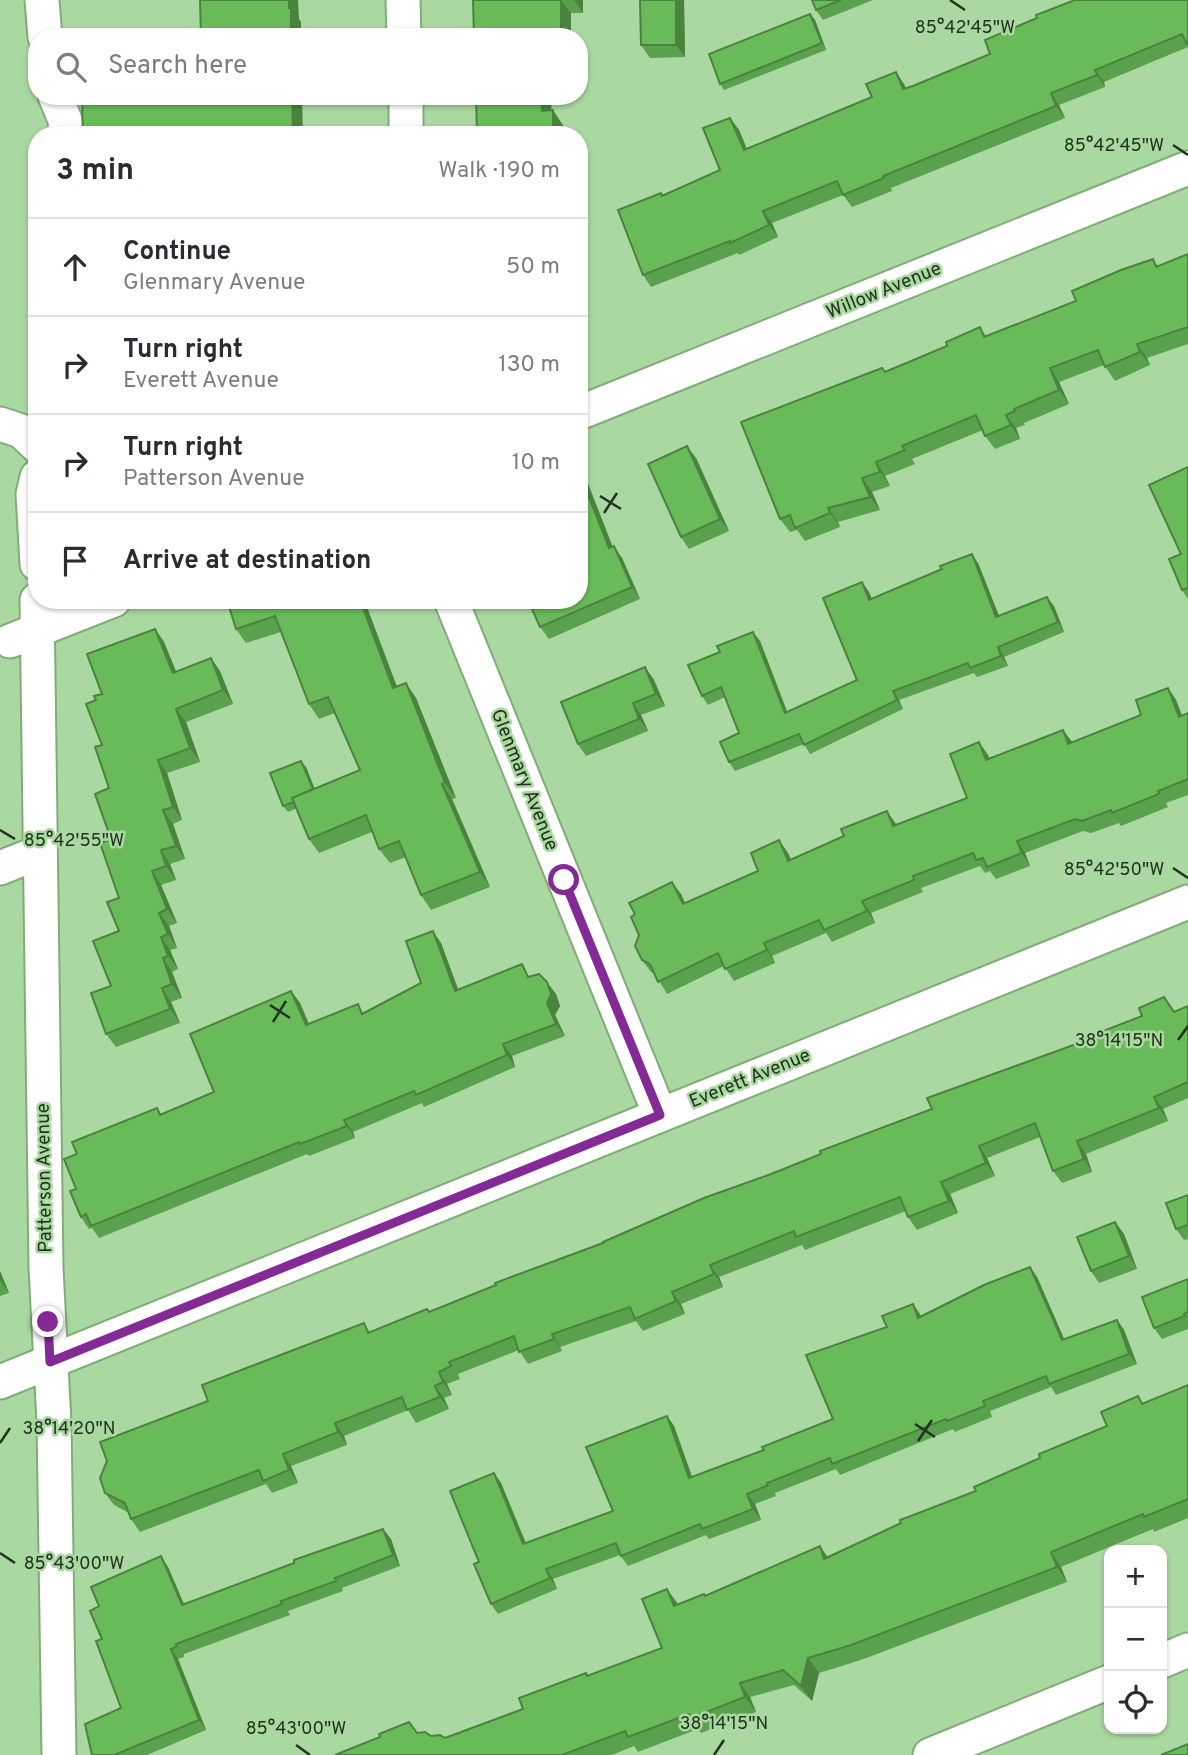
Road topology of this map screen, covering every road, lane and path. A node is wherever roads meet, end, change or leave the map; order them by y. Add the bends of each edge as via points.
1 (42, 0) edge
2 (403, 0) edge
3 (44, 28) edge
4 (404, 28) edge
5 (59, 105) edge
6 (406, 105) edge
7 (65, 126) edge
8 (406, 126) edge
9 (1188, 167) edge
10 (588, 409) edge
11 (0, 424) edge
12 (28, 438) edge
13 (82, 609) edge
14 (455, 609) edge
15 (28, 624) edge
16 (40, 852) junction
17 (0, 868) edge
18 (1188, 902) edge
19 (660, 1115) junction
20 (50, 1362) junction
21 (0, 1382) edge
22 (1188, 1650) edge
23 (1167, 1659) edge
24 (1104, 1684) edge
25 (59, 1755) edge
26 (930, 1755) edge

1 - 3 street
2 - 4 street
5 - 7 street
6 - 8 street
9 - 10 street, Willow Avenue
11 - 12 street
13 - 15 street
14 - 19 street, Glenmary Avenue
15 - 16 street, Patterson Avenue
16 - 17 street
16 - 20 street, Patterson Avenue
18 - 19 street, Everett Avenue
19 - 20 street, Everett Avenue
20 - 21 street, Everett Avenue
20 - 25 street, Patterson Avenue
22 - 23 street
24 - 26 street

